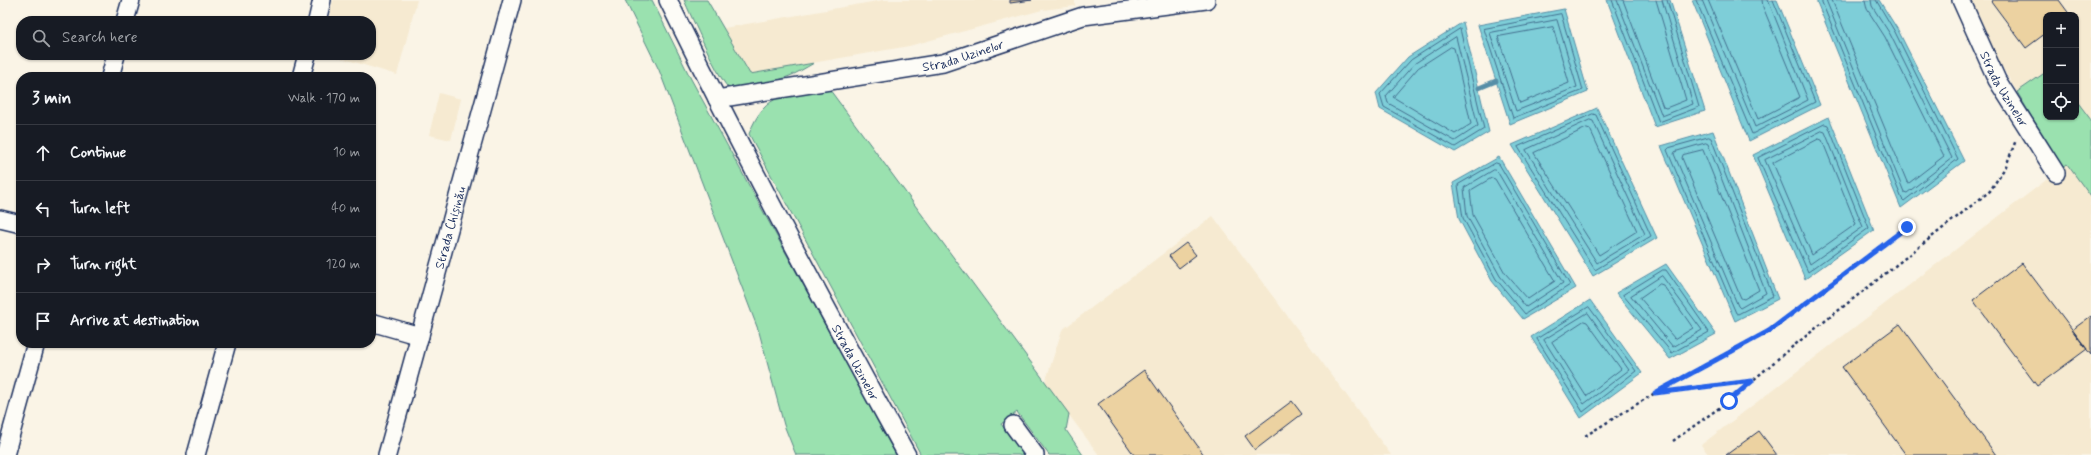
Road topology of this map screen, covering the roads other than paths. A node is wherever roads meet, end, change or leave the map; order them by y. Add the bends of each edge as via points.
1 (131, 0) edge
2 (322, 0) edge
3 (512, 0) edge
4 (668, 0) edge
5 (1206, 0) edge
6 (1961, 0) edge
7 (126, 16) edge
8 (318, 16) edge
9 (115, 60) edge
10 (306, 60) edge
11 (111, 72) edge
12 (302, 72) edge
13 (717, 99) junction
14 (2056, 173) dead end
15 (0, 219) edge
16 (16, 223) edge
17 (376, 323) edge
18 (420, 336) junction
19 (35, 348) edge
20 (226, 348) edge
21 (1013, 425) dead end
22 (5, 455) edge
23 (196, 455) edge
24 (387, 455) edge
25 (907, 455) edge
26 (1035, 455) edge

1 - 7 street
2 - 8 street
3 - 18 street, Strada Chișinău
4 - 13 street, Strada Uzinelor
5 - 13 street, Strada Uzinelor via 1083,16 943,63
6 - 14 street, Strada Uzinelor via 1997,80
9 - 11 street
10 - 12 street
13 - 25 street, Strada Uzinelor via 838,330
15 - 16 street
17 - 18 street
18 - 24 street, Strada Chișinău
19 - 22 street
20 - 23 street
21 - 26 street

